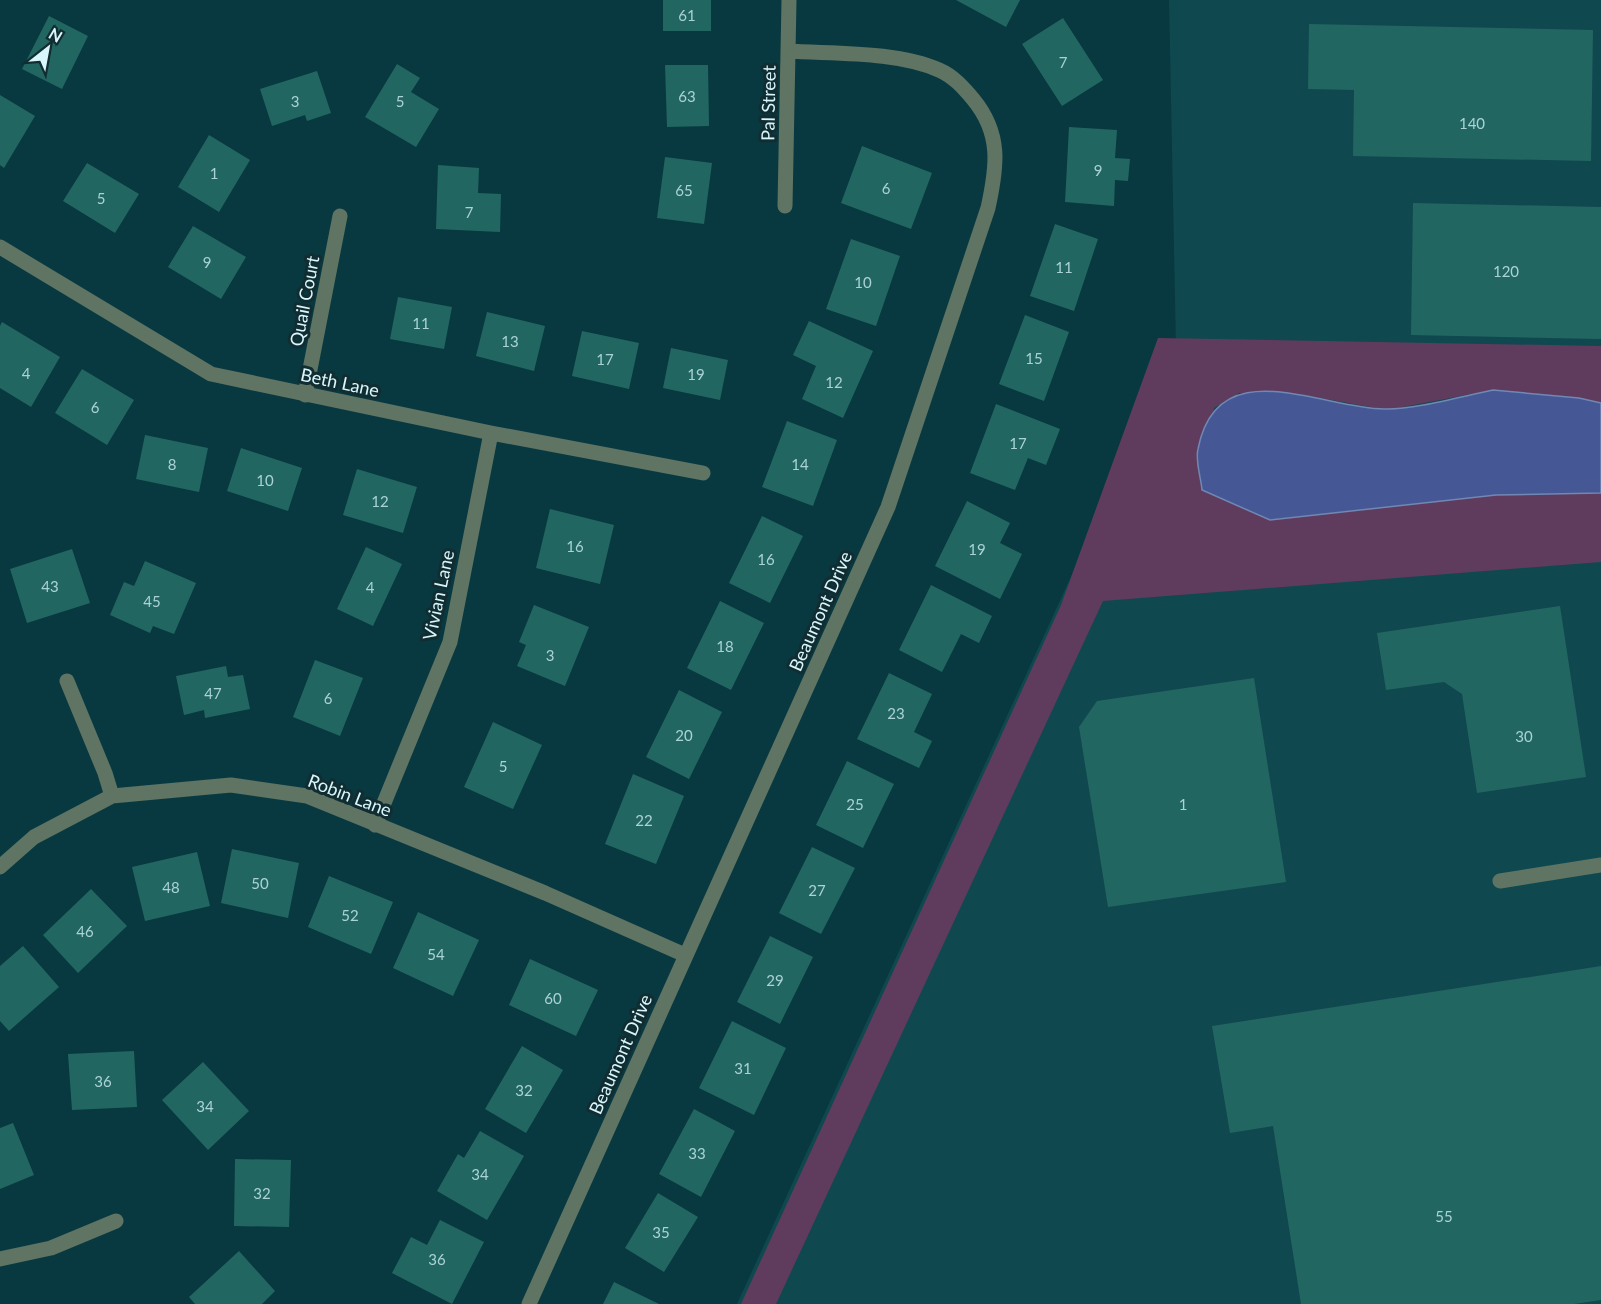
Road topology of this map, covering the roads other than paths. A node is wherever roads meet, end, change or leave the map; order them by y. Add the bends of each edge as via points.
1 (789, 0) edge
2 (788, 51) junction
3 (785, 206) dead end
4 (340, 216) dead end
5 (0, 247) edge
6 (305, 394) junction
7 (491, 433) junction
8 (703, 473) dead end
9 (67, 681) dead end
10 (112, 796) junction
11 (375, 825) junction
12 (1601, 865) edge
13 (0, 867) edge
14 (1500, 881) dead end
15 (685, 955) junction
16 (116, 1221) dead end
17 (0, 1259) edge
18 (529, 1304) edge

1 - 2 street, Pal Street
2 - 3 street, Pal Street
2 - 15 street, Beaumont Drive via 894,58 938,69 957,80 982,110 994,136 995,174 988,208 888,507
4 - 6 street, Quail Court
5 - 6 street, Beth Lane via 211,374
6 - 7 street, Beth Lane
7 - 8 street, Beth Lane
7 - 11 street, Vivian Lane via 450,642
9 - 10 street
10 - 11 street, Robin Lane via 231,785 307,796
10 - 13 street, Robin Lane via 34,837
11 - 15 street, Robin Lane
12 - 14 street
15 - 18 street, Beaumont Drive
16 - 17 street via 51,1248

